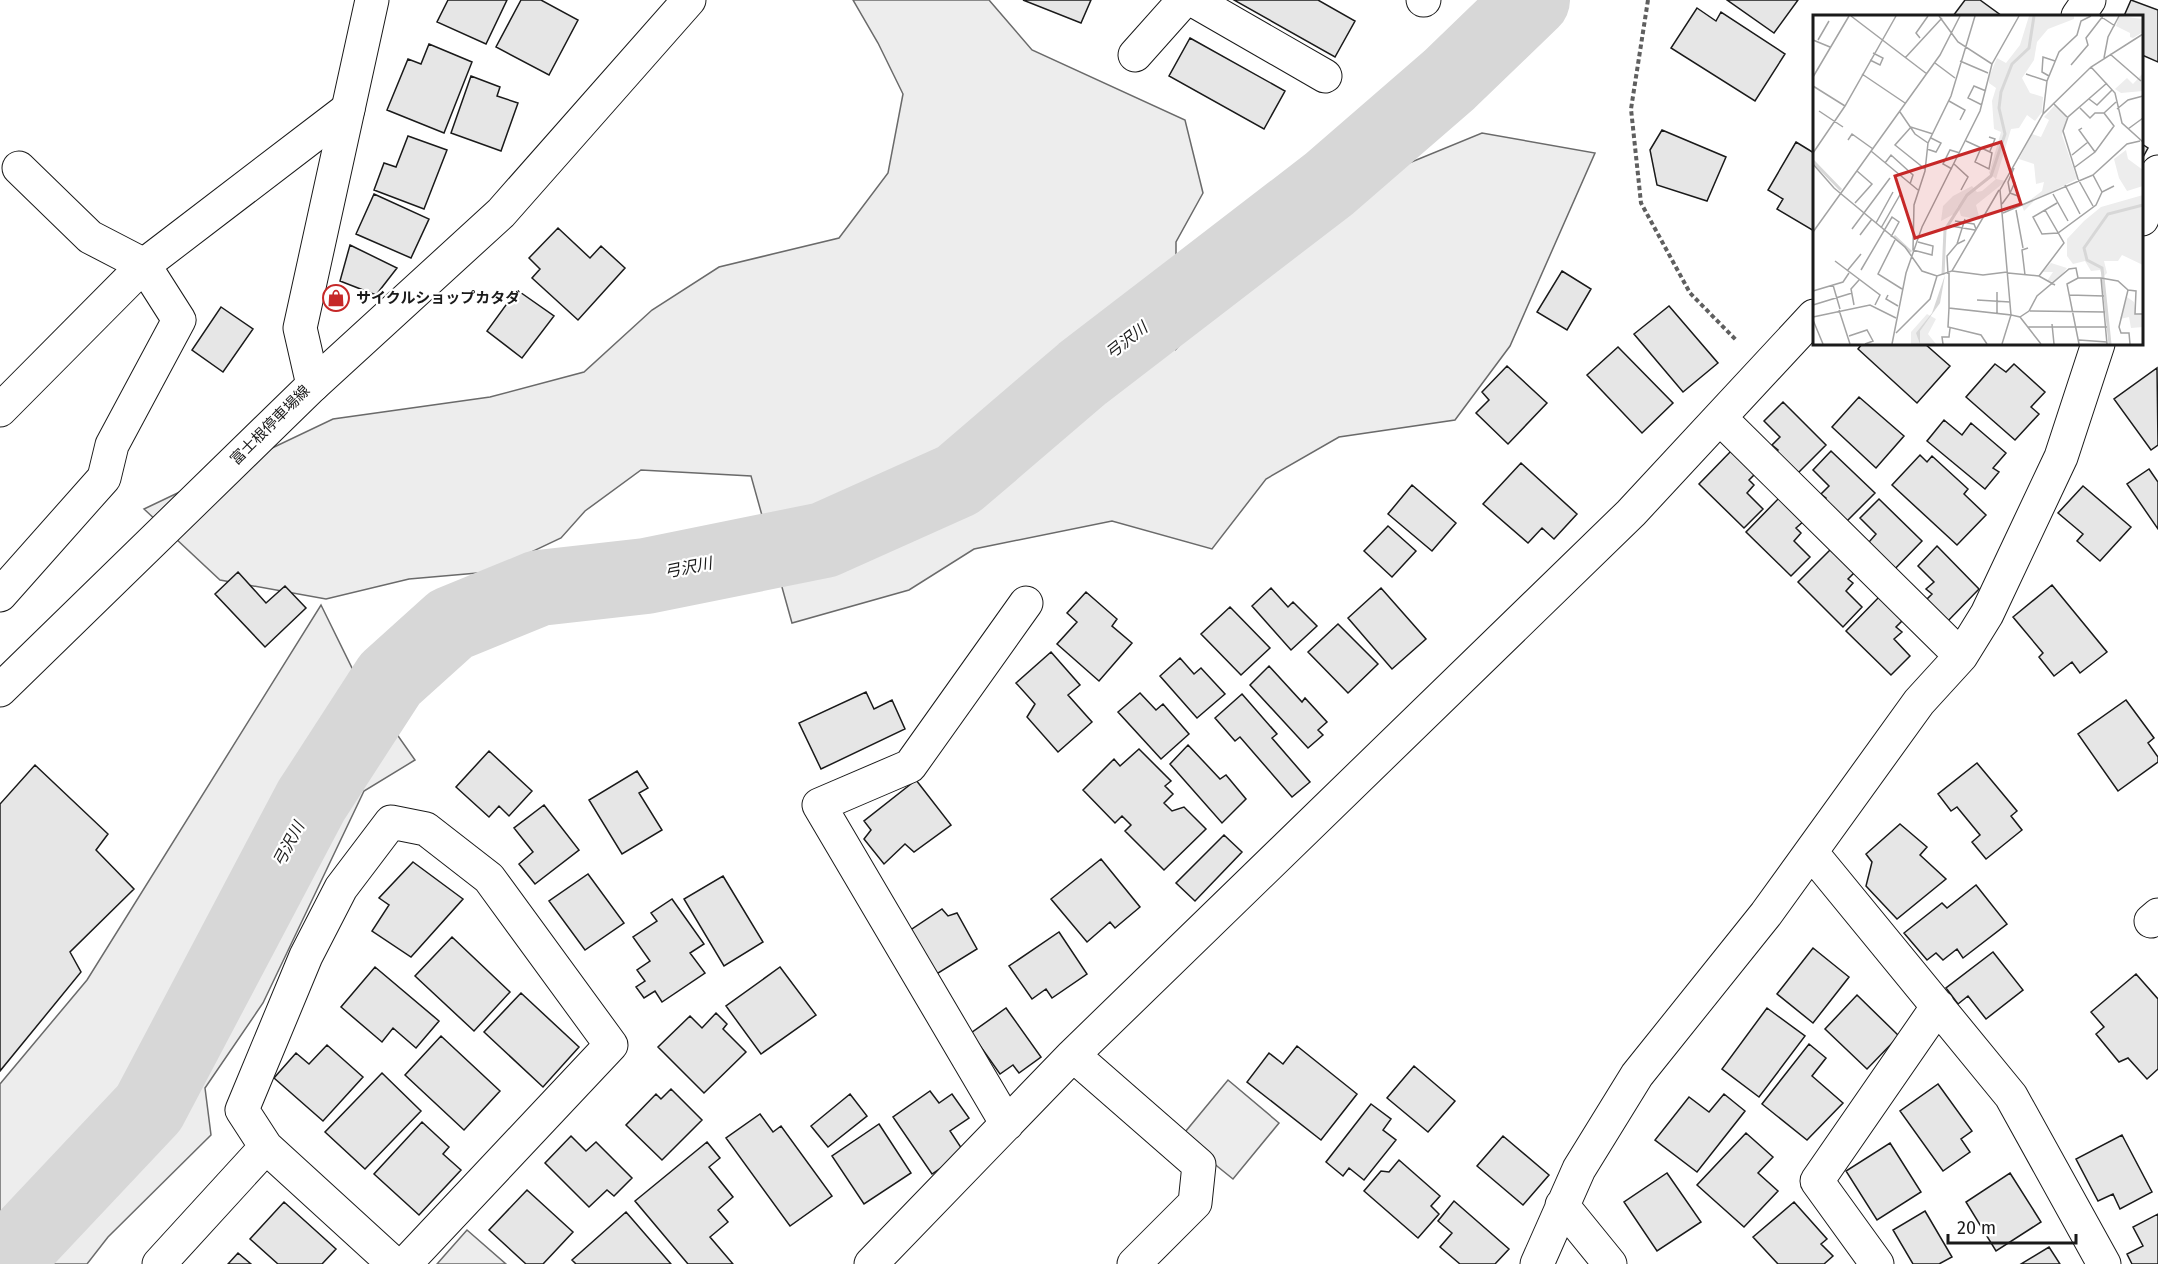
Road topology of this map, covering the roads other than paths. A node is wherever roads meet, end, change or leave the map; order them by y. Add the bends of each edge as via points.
1 (372, 0) edge
2 (689, 0) edge
3 (1184, 0) edge
4 (1193, 0) edge
5 (2089, 0) edge
6 (2079, 15) edge
7 (1135, 55) dead end
8 (1325, 76) dead end
9 (348, 109) junction
10 (19, 168) dead end
11 (2158, 172) edge
12 (2143, 216) edge
13 (144, 266) junction
14 (1813, 318) edge
15 (2098, 345) edge
16 (312, 385) junction
17 (0, 410) edge
18 (1720, 418) junction
19 (0, 595) edge
20 (1026, 603) dead end
21 (1961, 656) junction
22 (0, 690) edge
23 (1811, 852) junction
24 (1938, 1006) junction
25 (1073, 1055) junction
26 (1007, 1124) junction
27 (266, 1147) junction
28 (1562, 1205) junction
29 (159, 1264) edge
30 (394, 1264) edge
31 (405, 1264) edge
32 (871, 1264) edge
33 (1134, 1264) edge
34 (1537, 1264) edge
35 (1610, 1264) edge
36 (1877, 1264) edge
37 (2104, 1264) edge

1 - 9 street, 富士根停車場線
2 - 16 street via 501,213
3 - 7 street
4 - 8 street
5 - 6 street
9 - 13 street
9 - 16 street, 富士根停車場線 via 300,328
10 - 13 street via 90,237
11 - 12 street
13 - 17 street
13 - 19 street via 179,320 112,445 104,478
14 - 18 street
15 - 21 street via 2061,457 1987,614
16 - 22 street, 富士根停車場線
18 - 21 street
18 - 25 street via 1631,513
20 - 26 street via 910,766 819,805
21 - 23 street via 1919,702
23 - 24 street
23 - 28 street via 1637,1075
24 - 36 street via 1818,1181
24 - 37 street via 2011,1096
25 - 26 street
25 - 33 street via 1199,1165 1195,1203
26 - 32 street
27 - 29 street
27 - 30 street
27 - 31 street via 242,1110 306,956 341,888 391,822 426,829 489,878 611,1045
28 - 34 street
28 - 35 street

